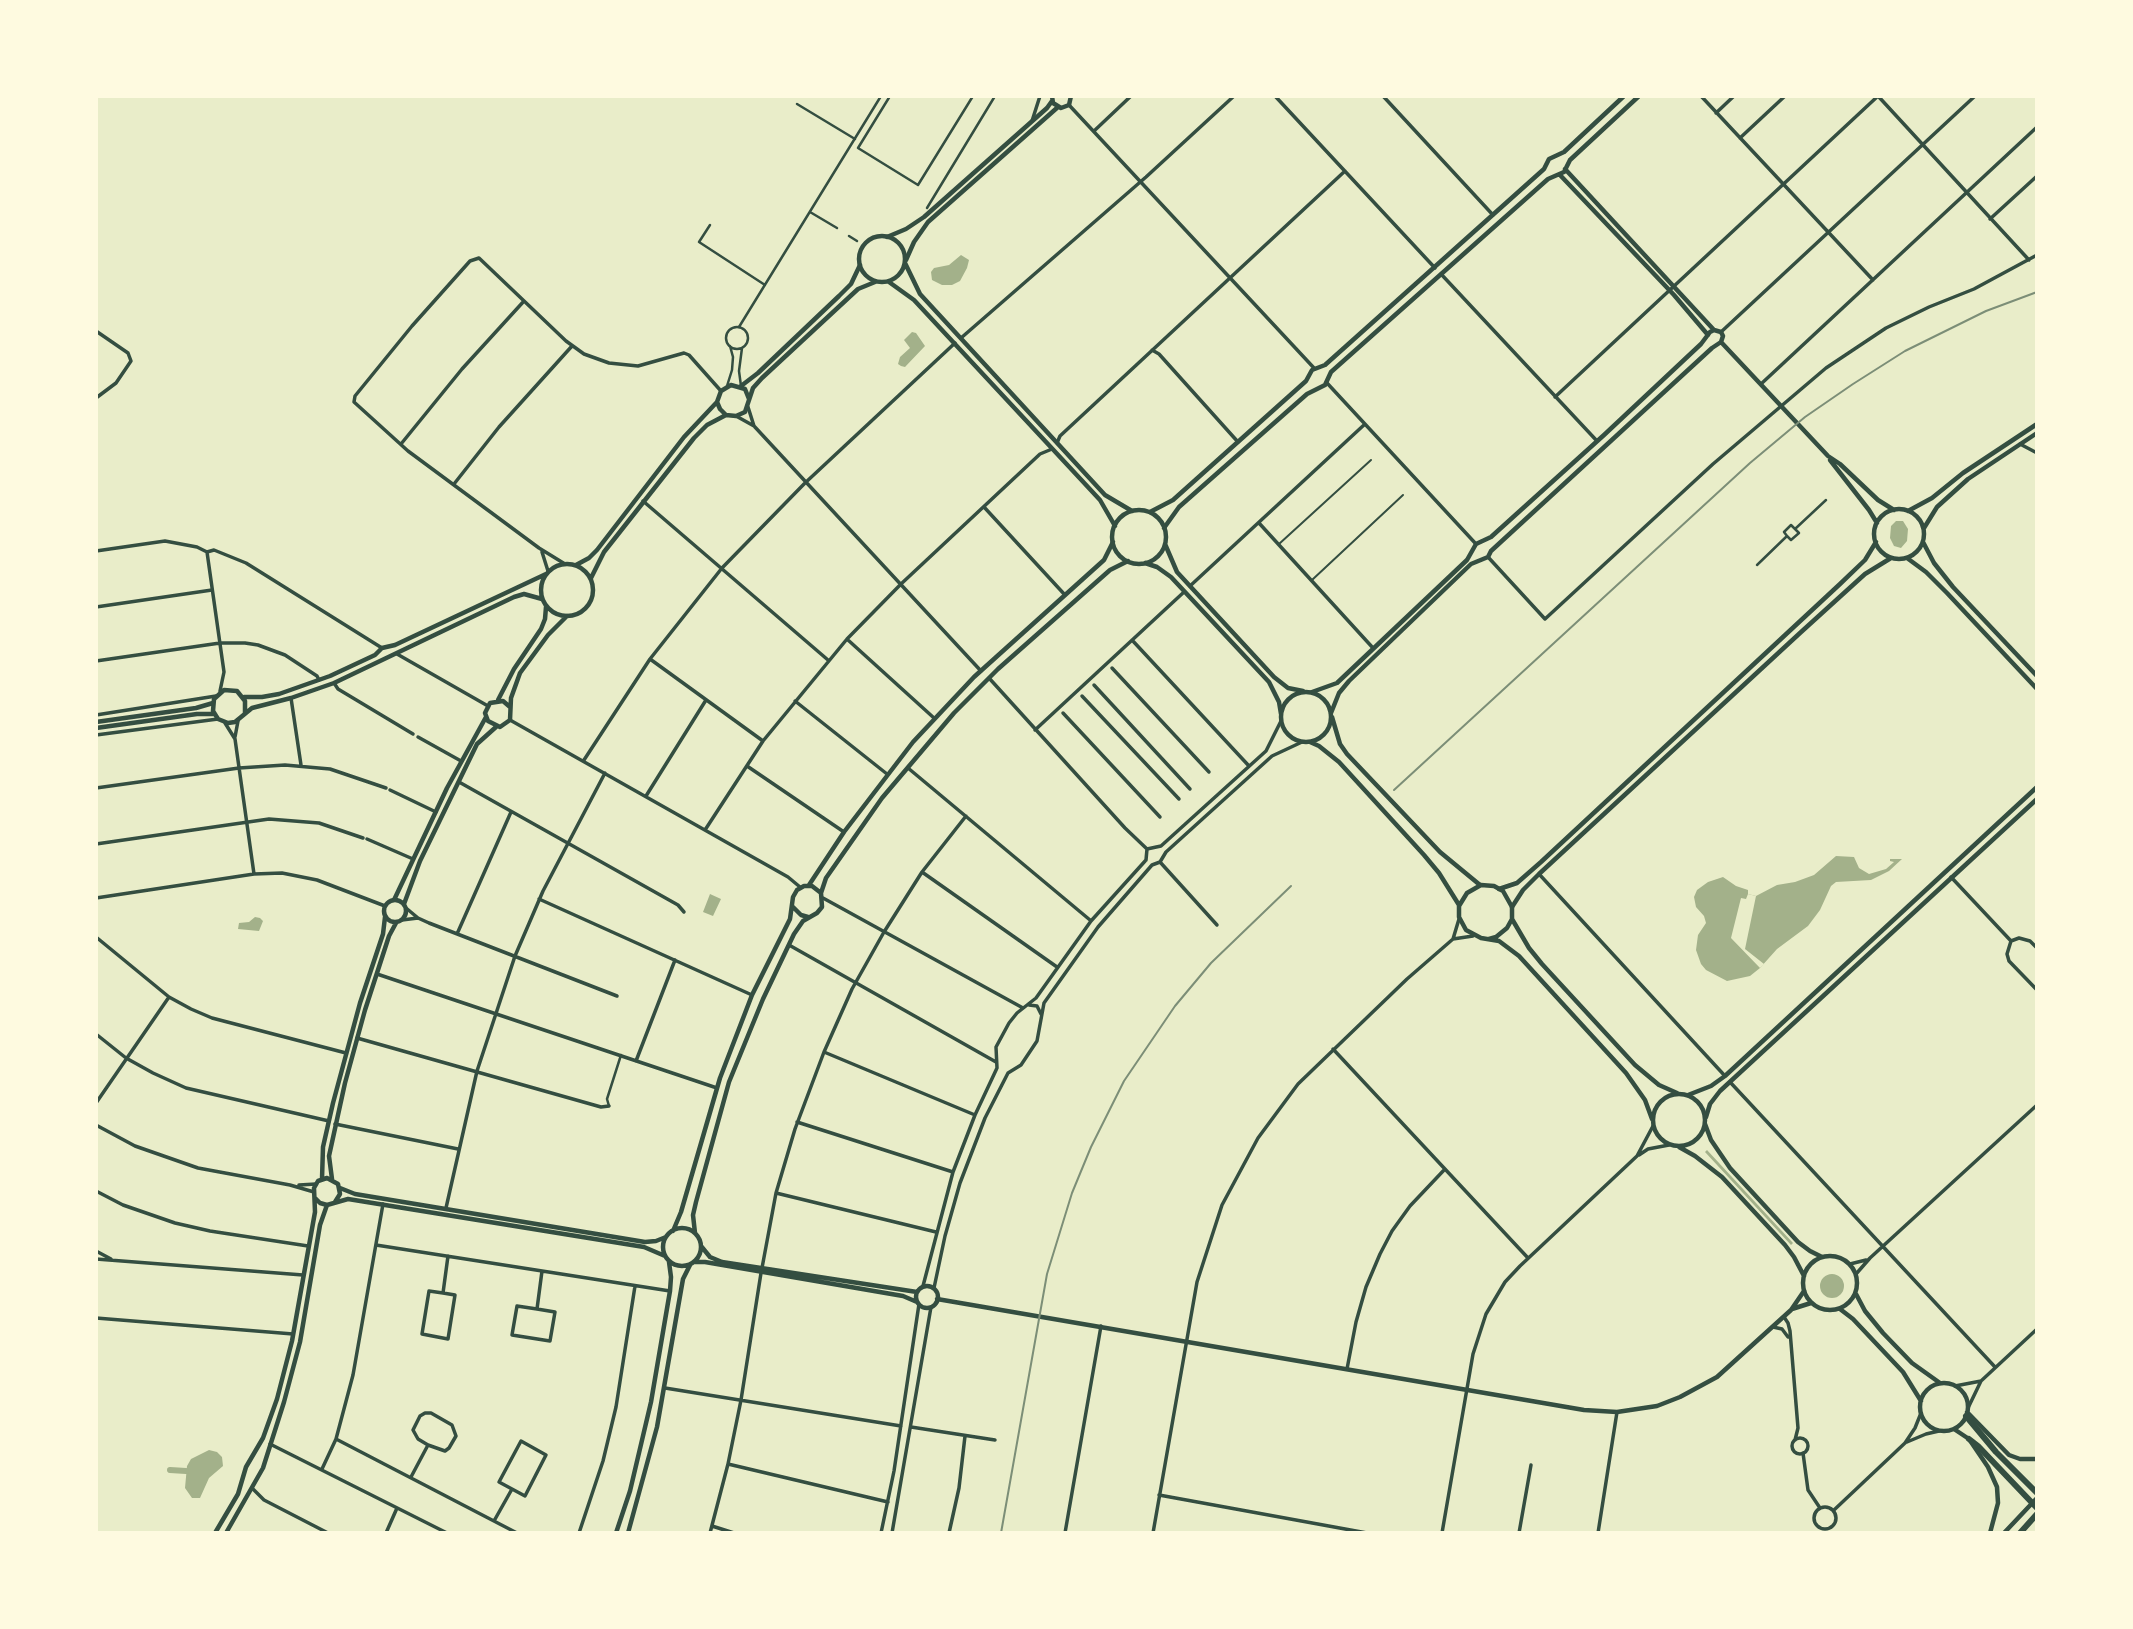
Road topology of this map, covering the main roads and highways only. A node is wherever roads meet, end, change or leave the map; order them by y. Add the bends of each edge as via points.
1 (1967, 1412) road end
2 (1969, 1439) road end
3 (2036, 1494) edge
4 (2037, 1508) edge
5 (2037, 1514) edge
6 (2020, 1533) edge

1 - 3 highway via 1996,1452
2 - 4 highway
5 - 6 highway

